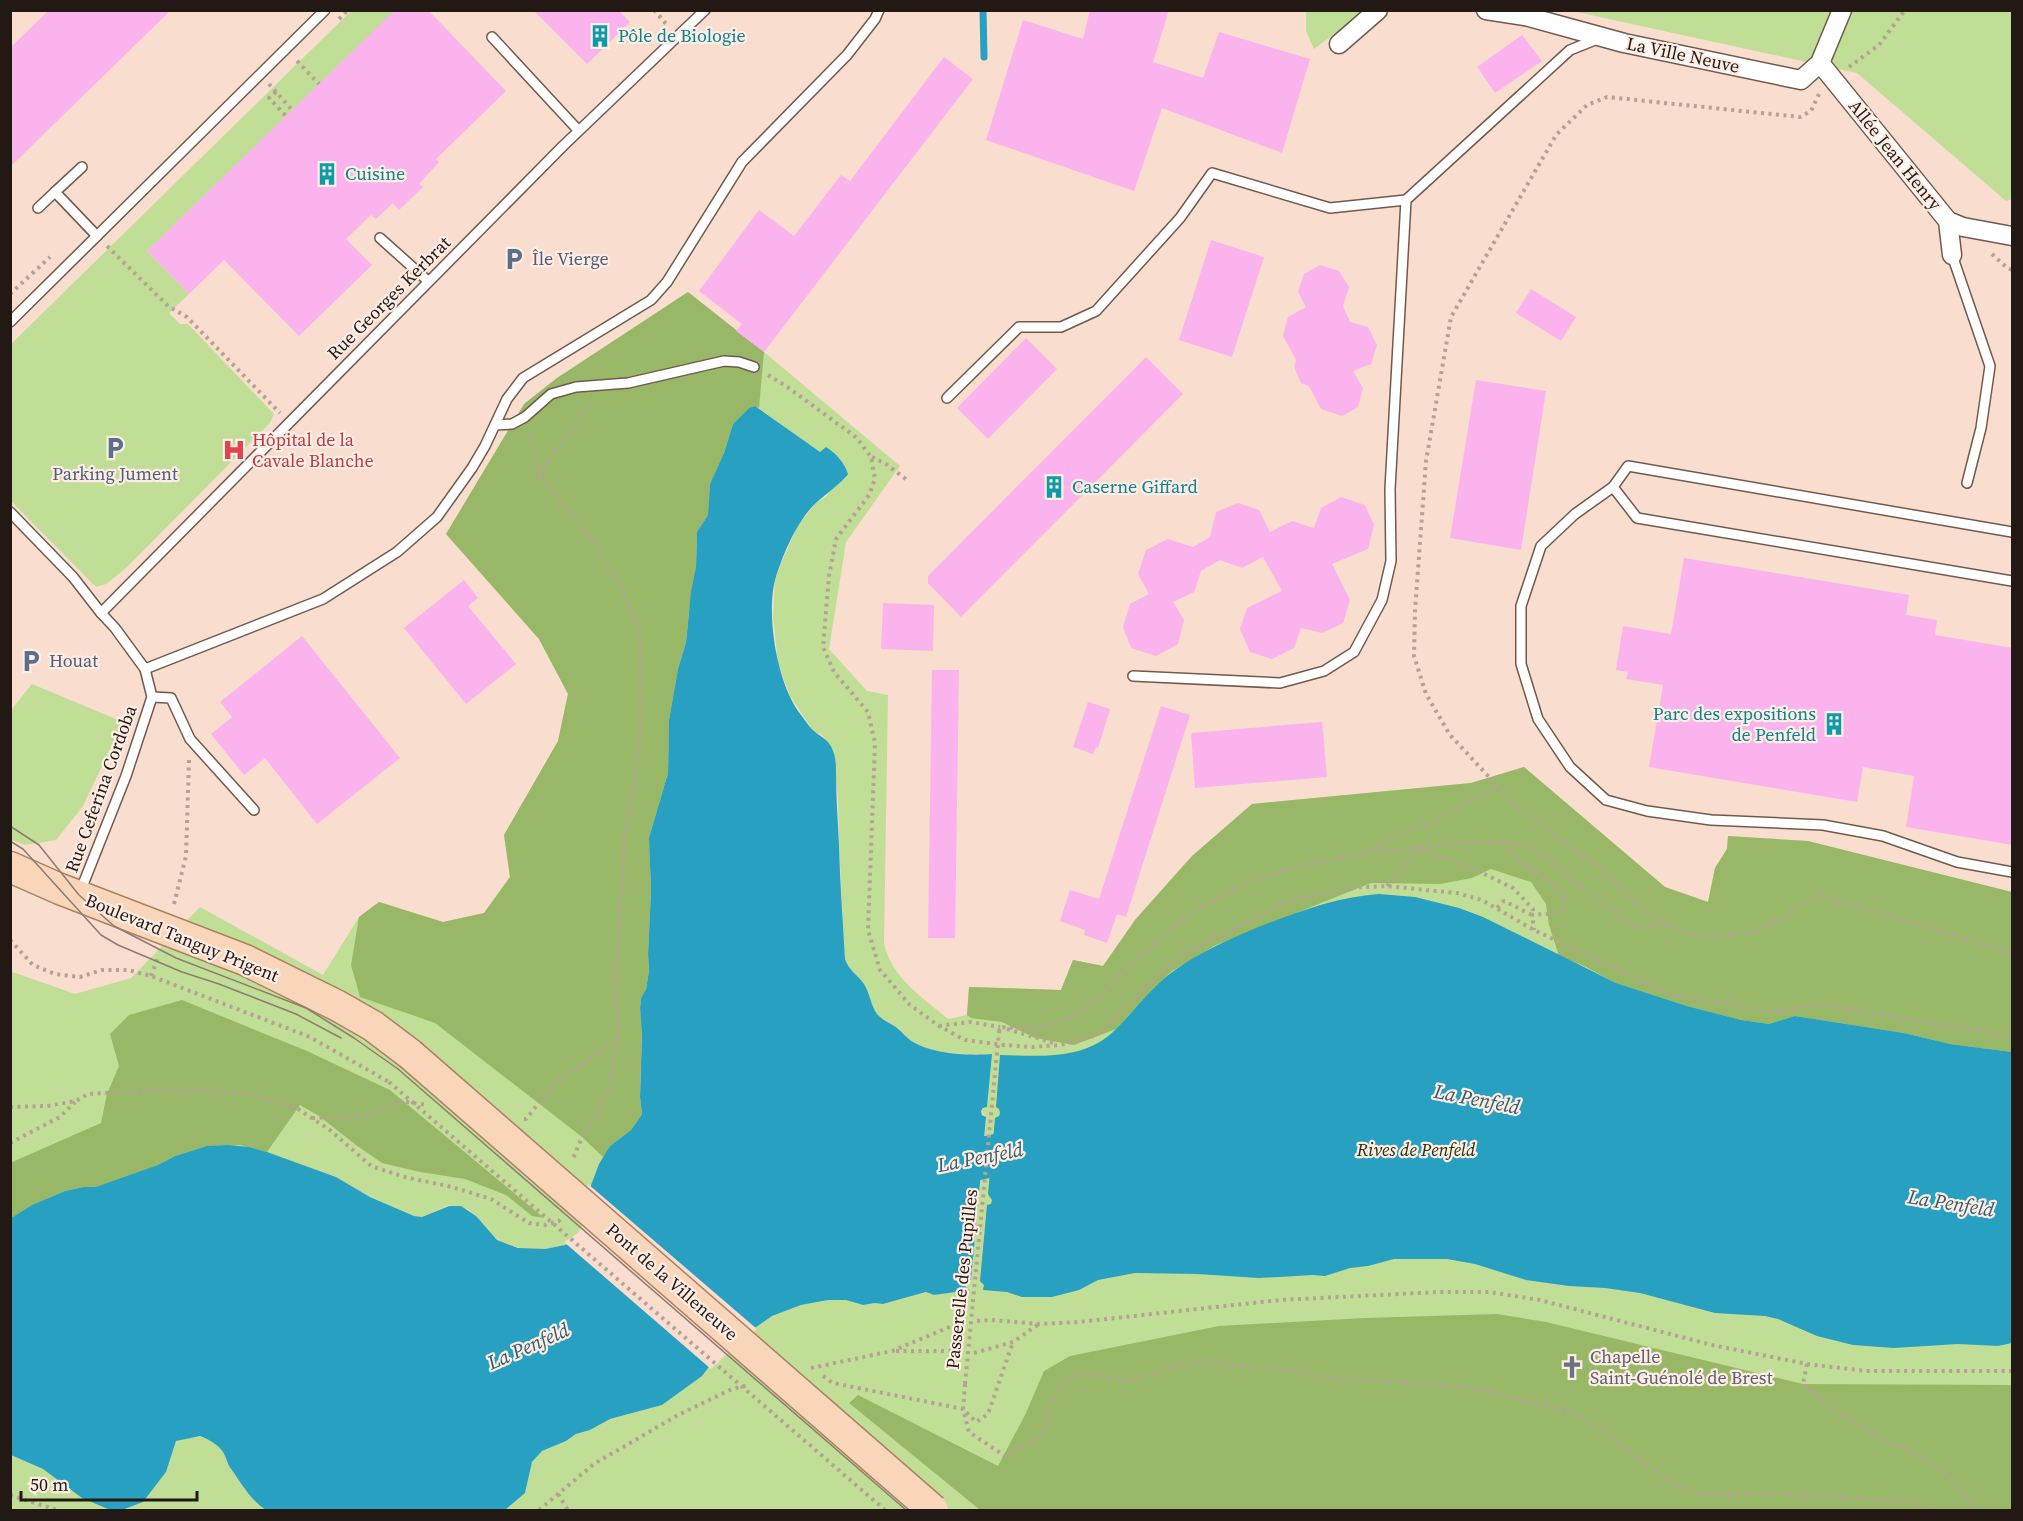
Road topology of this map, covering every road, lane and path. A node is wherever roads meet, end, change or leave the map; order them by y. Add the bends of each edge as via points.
1 (325, 10) edge
2 (705, 10) edge
3 (879, 10) edge
4 (1378, 10) edge
5 (1486, 10) edge
6 (1842, 10) edge
7 (1905, 10) edge
8 (492, 37) dead end
9 (1602, 37) junction
10 (1339, 44) dead end
11 (286, 49) junction
12 (1820, 63) junction
13 (1832, 78) junction
14 (319, 84) dead end
15 (292, 110) dead end
16 (286, 116) dead end
17 (578, 130) junction
18 (81, 167) dead end
19 (55, 192) junction
20 (1406, 200) junction
21 (38, 208) dead end
22 (1948, 221) junction
23 (97, 236) junction
24 (2013, 236) edge
25 (380, 238) dead end
26 (1952, 255) joint
27 (428, 281) junction
28 (10, 322) edge
29 (754, 367) joint
30 (600, 385) junction
31 (948, 398) dead end
32 (525, 417) junction
33 (289, 422) junction
34 (495, 425) junction
35 (871, 457) junction
36 (539, 477) junction
37 (907, 480) dead end
38 (1967, 483) dead end
39 (1613, 488) junction
40 (10, 512) edge
41 (2013, 532) edge
42 (2013, 581) edge
43 (101, 613) junction
44 (146, 669) junction
45 (1132, 676) dead end
46 (152, 698) junction
47 (190, 739) junction
48 (1497, 786) junction
49 (254, 810) dead end
50 (1502, 841) junction
51 (1418, 848) junction
52 (1366, 852) junction
53 (10, 867) edge
54 (2013, 872) edge
55 (1387, 885) junction
56 (79, 895) junction
57 (1497, 908) junction
58 (1532, 915) junction
59 (1671, 926) junction
60 (168, 930) junction
61 (1534, 930) junction
62 (10, 940) edge
63 (2013, 953) edge
64 (151, 976) junction
65 (939, 1026) junction
66 (1000, 1030) junction
67 (2013, 1038) edge
68 (1061, 1045) junction
69 (410, 1054) joint
70 (76, 1101) junction
71 (10, 1107) edge
72 (10, 1143) edge
73 (572, 1162) dead end
74 (564, 1214) dead end
75 (977, 1321) dead end
76 (964, 1322) dead end
77 (1039, 1324) junction
78 (1013, 1342) junction
79 (892, 1351) junction
80 (963, 1351) dead end
81 (974, 1353) dead end
82 (1807, 1364) junction
83 (2013, 1371) edge
84 (754, 1383) dead end
85 (963, 1409) junction
86 (558, 1494) junction
87 (10, 1495) edge
88 (1808, 1495) junction
89 (57, 1510) edge
90 (539, 1510) edge
91 (568, 1510) edge
92 (885, 1510) edge
93 (933, 1510) edge
94 (1806, 1510) edge
95 (1932, 1510) edge
96 (1975, 1510) edge

1 - 11 lane
2 - 17 lane, Rue Georges Kerbrat
3 - 34 lane via 847,55 742,162 667,282 651,300 523,378
4 - 10 street
5 - 9 street, La Ville Neuve
6 - 12 street
7 - 13 path via 1879,45
8 - 17 lane
9 - 12 street, La Ville Neuve via 1801,80
9 - 20 lane via 1570,50
11 - 14 path
11 - 23 lane
12 - 13 street, Allée Jean Henry
13 - 22 street, Allée Jean Henry
13 - 48 path via 1811,111 1800,117 1607,97 1587,105 1556,135 1451,317 1426,460 1414,656 1426,694 1450,735
15 - 16 path via 277,94 269,98
17 - 27 lane, Rue Georges Kerbrat
18 - 19 lane
19 - 21 lane
19 - 23 lane
20 - 31 lane via 1330,208 1212,172 1180,218 1096,311 1061,327 1019,327
20 - 45 lane via 1390,489 1391,561 1382,600 1354,652 1324,671 1280,683
22 - 24 street
22 - 26 street, Allée Jean Henry
23 - 28 lane
23 - 33 path via 168,306 187,317
25 - 27 lane
26 - 38 lane via 1990,366 1981,428
27 - 33 lane, Rue Georges Kerbrat
29 - 30 lane via 724,361 628,383
29 - 35 path via 857,438
30 - 32 lane via 551,394
30 - 36 path
32 - 34 lane via 512,424
32 - 36 path
33 - 43 lane, Rue Georges Kerbrat
34 - 44 lane via 472,468 436,517 397,552 322,600
35 - 37 path
35 - 65 path via 875,479 869,495 836,539 823,647 834,672 868,712 875,743 868,930 880,970 910,1005
36 - 73 path via 586,532 623,589 640,636 641,726 625,834 615,988 619,1036 609,1087
39 - 41 lane via 1628,466
39 - 42 lane via 1637,518
39 - 54 lane via 1575,514 1541,546 1521,606 1521,664 1538,719 1570,767 1606,800 1647,811 1711,820 1833,827 1883,836 1957,862
40 - 43 lane, Rue Ceferina Cordoba via 73,577
43 - 44 lane, Rue Ceferina Cordoba
44 - 46 lane, Rue Ceferina Cordoba
46 - 47 lane via 171,698
46 - 56 lane, Rue Ceferina Cordoba
47 - 49 lane
47 - 60 path via 186,856
48 - 52 path via 1427,825 1394,836
48 - 59 path via 1516,806 1607,874 1642,910
50 - 51 path
50 - 58 path via 1511,854 1562,892 1564,909
50 - 59 path via 1542,852 1633,927
51 - 52 path
51 - 55 path
51 - 58 path via 1513,888 1533,909
52 - 66 path via 1246,883 1171,929 1097,1000 1068,1019 1033,1029
53 - 56 main road, Boulevard Tanguy Prigent
55 - 57 path via 1457,893
55 - 68 path via 1344,888 1288,902 1178,956 1097,1035
56 - 60 main road, Boulevard Tanguy Prigent
57 - 58 path via 1504,901
57 - 61 path
58 - 61 path
59 - 63 path via 1689,934 1717,937 1752,933 1816,894
60 - 64 path
60 - 69 main road, Boulevard Tanguy Prigent via 245,960 338,1006
61 - 67 path via 1669,994 1771,1011 1825,1005
62 - 64 path via 33,965 55,974 80,977 102,970 128,970
64 - 92 path, bridge via 310,1037 389,1082
65 - 66 path via 972,1022
65 - 68 path via 965,1040 1033,1047
66 - 68 path
66 - 85 path, Passerelle des Pupilles, bridge
69 - 93 main road, Pont de la Villeneuve, bridge
70 - 71 path
70 - 72 path via 60,1117
70 - 74 path via 88,1095 147,1091 251,1094 298,1109 330,1130 371,1166 491,1199 529,1223 545,1225 559,1221
75 - 77 path
76 - 79 path
77 - 78 path
77 - 82 path via 1280,1300 1489,1292 1540,1300 1712,1346
78 - 81 path
78 - 85 path via 987,1414 976,1422
79 - 80 path
79 - 85 path via 809,1368 833,1383
82 - 83 path via 1866,1371
82 - 96 path via 1803,1384 1872,1434 1920,1456 1951,1478
84 - 86 path via 732,1389 678,1415 594,1464
85 - 88 path via 969,1432 1005,1456 1042,1435 1062,1383 1075,1375 1127,1381 1197,1361 1217,1361 1334,1378 1480,1389 1573,1413 1669,1482 1702,1494
86 - 90 path
86 - 91 path
87 - 89 path
88 - 94 path
88 - 95 path via 1910,1502

